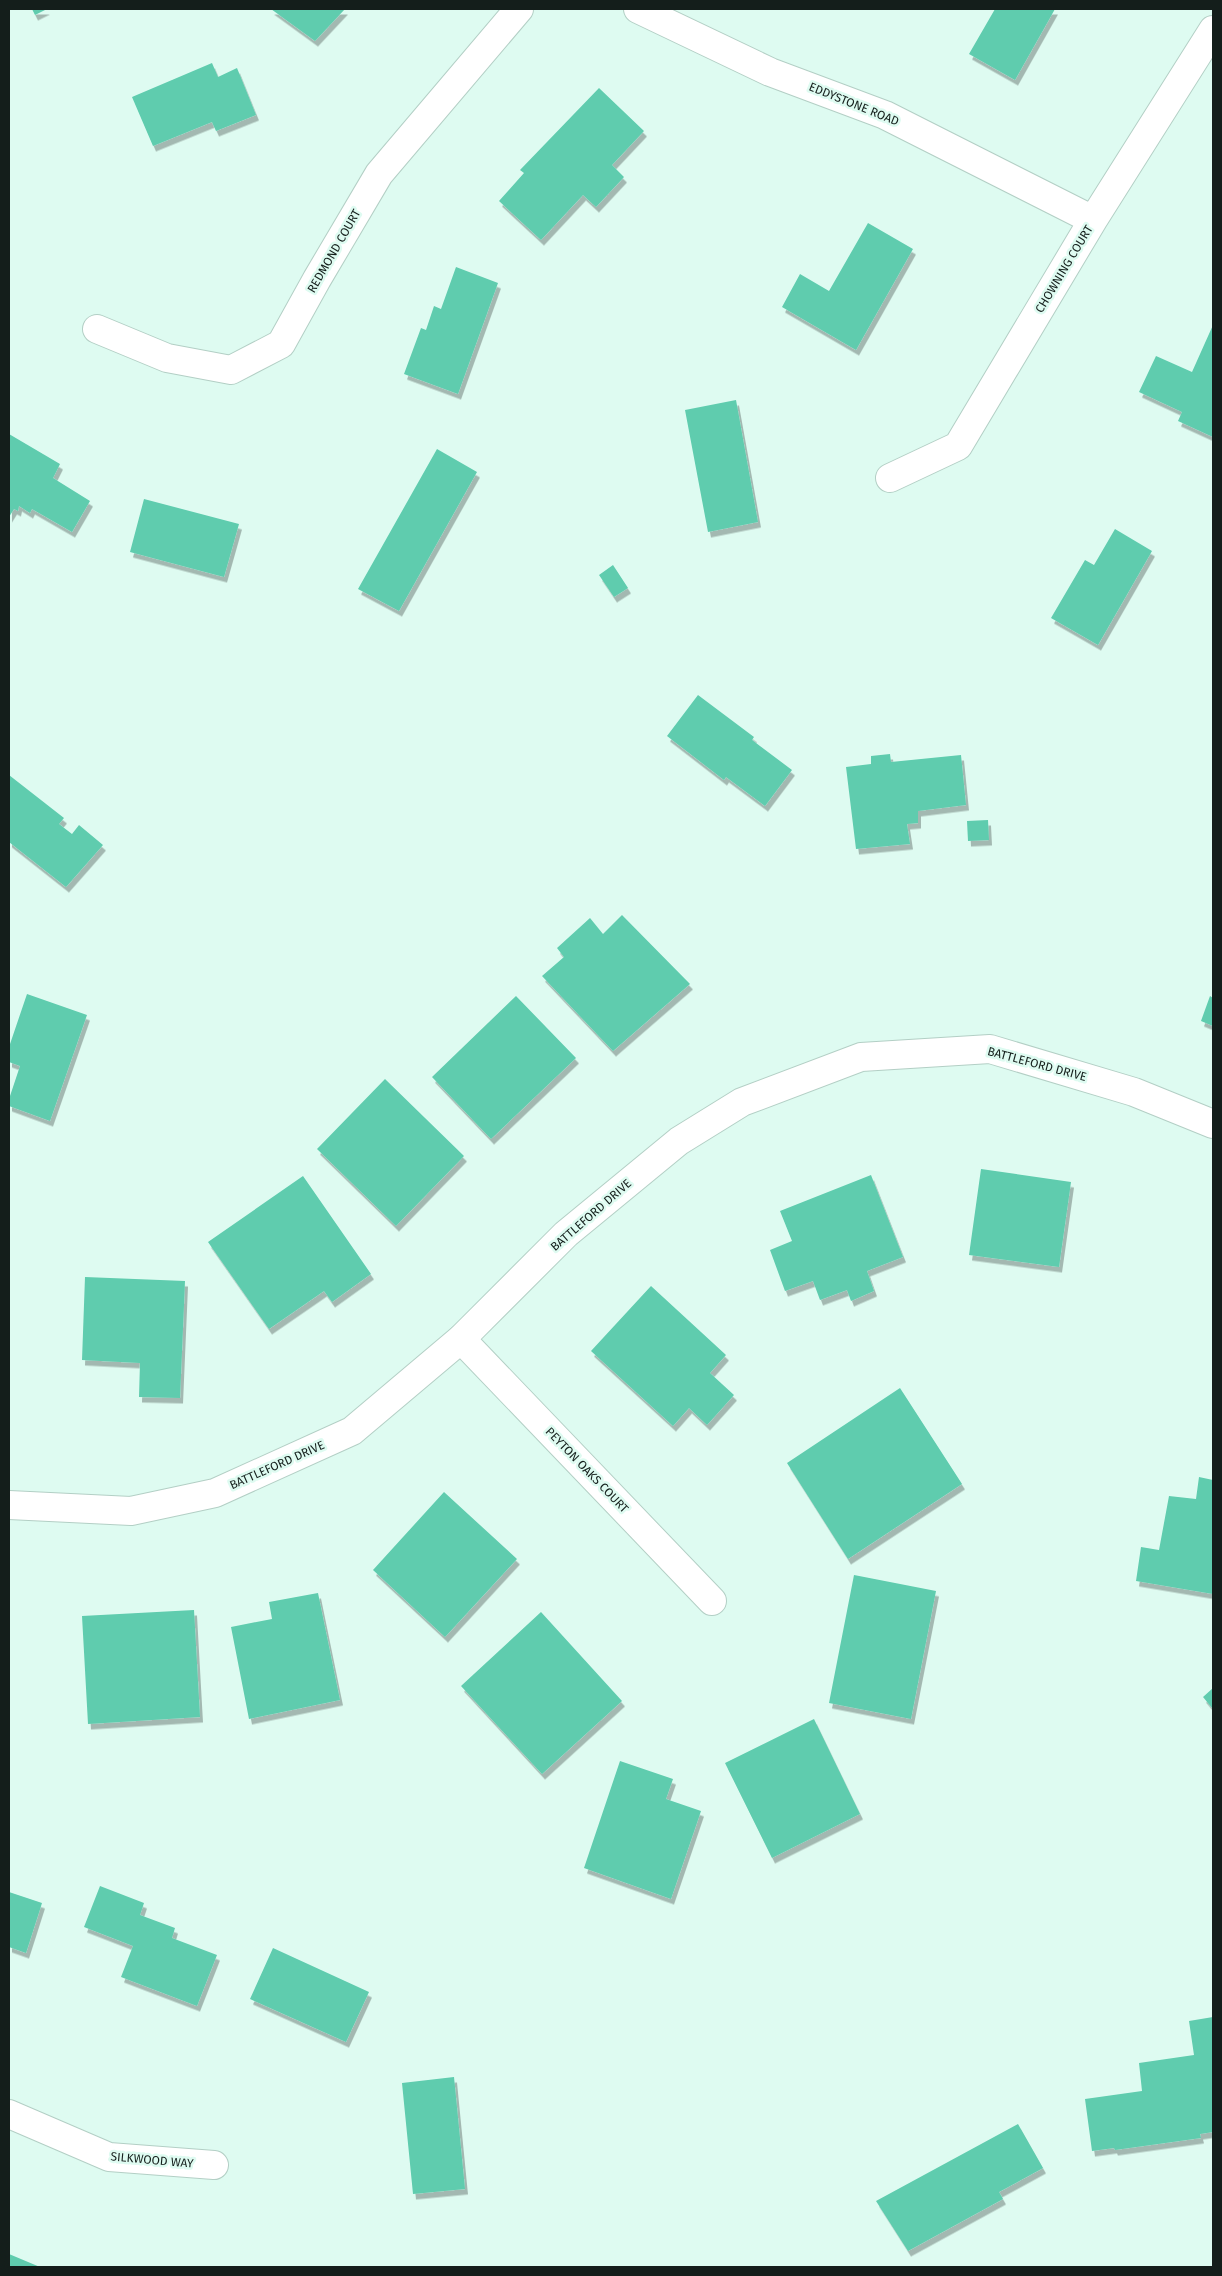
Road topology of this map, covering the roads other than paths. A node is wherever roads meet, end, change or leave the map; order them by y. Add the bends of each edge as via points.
1 (519, 9) edge
2 (638, 9) edge
3 (1213, 30) edge
4 (1093, 220) junction
5 (97, 329) dead end
6 (890, 478) dead end
7 (1213, 1124) edge
8 (461, 1339) junction
9 (9, 1505) edge
10 (712, 1601) dead end
11 (9, 2114) edge
12 (214, 2165) dead end

1 - 5 street, REDMOND COURT via 379,174 281,344 231,370 167,358
2 - 4 street, EDDYSTONE ROAD via 770,72 885,115
3 - 4 street, CHOWNING COURT
4 - 6 street, CHOWNING COURT via 958,446
7 - 8 street, BATTLEFORD DRIVE via 1134,1092 990,1049 861,1057 742,1102 679,1141 566,1234
8 - 9 street, BATTLEFORD DRIVE via 352,1431 215,1493 130,1511
8 - 10 street, PEYTON OAKS COURT
11 - 12 street, SILKWOOD WAY via 109,2157

